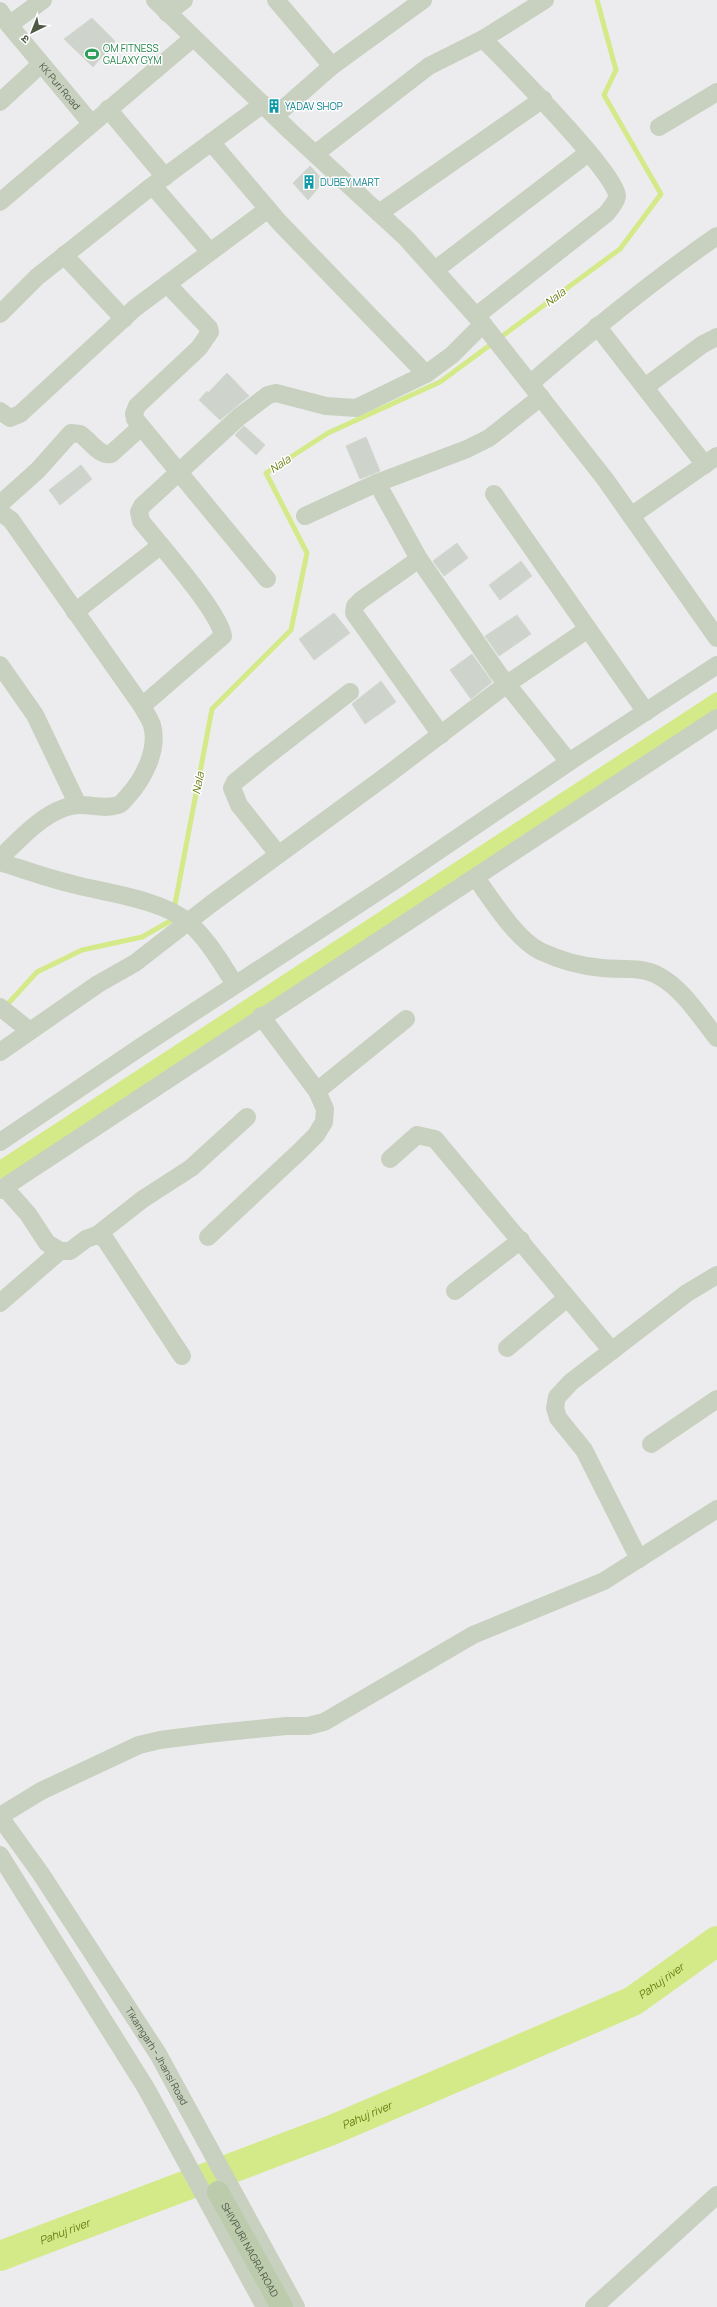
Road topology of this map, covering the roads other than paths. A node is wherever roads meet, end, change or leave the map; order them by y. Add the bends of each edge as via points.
1 (43, 0) edge
2 (184, 0) edge
3 (276, 0) edge
4 (423, 0) edge
5 (545, 0) edge
6 (161, 6) edge
7 (4, 18) edge
8 (193, 38) junction
9 (483, 38) junction
10 (41, 64) junction
11 (332, 66) junction
12 (717, 92) edge
13 (543, 99) junction
14 (0, 102) edge
15 (108, 109) junction
16 (269, 110) junction
17 (91, 123) junction
18 (659, 127) dead end
19 (211, 142) junction
20 (588, 153) junction
21 (315, 154) junction
22 (159, 181) junction
23 (4, 192) edge
24 (268, 209) junction
25 (379, 213) junction
26 (717, 236) edge
27 (210, 252) junction
28 (64, 255) junction
29 (435, 270) junction
30 (167, 284) junction
31 (0, 314) edge
32 (124, 319) junction
33 (483, 323) junction
34 (597, 326) junction
35 (717, 337) edge
36 (426, 374) junction
37 (645, 387) junction
38 (536, 390) junction
39 (0, 411) edge
40 (142, 427) junction
41 (711, 460) edge
42 (178, 471) junction
43 (377, 483) junction
44 (494, 494) dead end
45 (0, 504) edge
46 (0, 512) edge
47 (305, 516) dead end
48 (631, 516) junction
49 (160, 546) junction
50 (419, 559) junction
51 (267, 579) dead end
52 (75, 612) junction
53 (588, 629) junction
54 (717, 638) edge
55 (0, 665) edge
56 (717, 665) edge
57 (507, 684) junction
58 (350, 692) dead end
59 (142, 706) junction
60 (646, 712) junction
61 (717, 718) edge
62 (441, 735) junction
63 (569, 762) junction
64 (78, 805) junction
65 (278, 854) junction
66 (0, 858) edge
67 (0, 862) edge
68 (476, 878) junction
69 (179, 916) junction
70 (236, 984) junction
71 (6, 1011) edge
72 (261, 1016) junction
73 (406, 1019) dead end
74 (30, 1031) junction
75 (717, 1038) edge
76 (0, 1052) edge
77 (317, 1091) junction
78 (247, 1118) dead end
79 (0, 1142) edge
80 (390, 1159) dead end
81 (2, 1189) edge
82 (97, 1235) junction
83 (208, 1237) dead end
84 (521, 1240) junction
85 (60, 1251) junction
86 (717, 1275) edge
87 (455, 1290) dead end
88 (567, 1298) junction
89 (0, 1303) edge
90 (507, 1348) dead end
91 (612, 1351) junction
92 (182, 1356) dead end
93 (717, 1400) edge
94 (651, 1444) dead end
95 (717, 1509) edge
96 (639, 1559) junction
97 (0, 1816) edge
98 (0, 1855) edge
99 (218, 2192) dead end
100 (717, 2196) edge
101 (265, 2307) edge
102 (282, 2307) edge
103 (296, 2307) edge
104 (594, 2307) edge

1 - 7 street
2 - 6 street
3 - 11 street
4 - 11 street
5 - 9 street
6 - 8 street
7 - 10 street, KK Puri Road
8 - 15 street
8 - 16 street
9 - 13 street
9 - 21 street via 429,66
10 - 14 street
10 - 17 street, KK Puri Road
11 - 16 street
12 - 18 street
13 - 20 street
13 - 25 street
15 - 17 street
15 - 22 street
16 - 19 street
16 - 21 street
17 - 23 street
19 - 22 street
19 - 24 street
20 - 29 street
20 - 33 street via 613,186 617,195 614,204 606,214
21 - 25 street
22 - 27 street
22 - 28 street
24 - 27 street
24 - 36 street
25 - 29 street
26 - 34 street
27 - 30 street
28 - 31 street via 37,277
28 - 32 street
29 - 33 street
30 - 32 street
30 - 40 street via 210,332 199,348 137,406 134,414
32 - 39 street via 20,414 10,418
33 - 36 street via 452,355
33 - 38 street
34 - 37 street
34 - 38 street
35 - 37 street via 703,344
36 - 42 street via 356,408 326,406 276,393 268,395
37 - 41 street
38 - 43 street via 489,438 467,449
38 - 48 street
40 - 42 street
40 - 45 street via 118,449 107,455 80,434 71,433 38,470
41 - 48 street
42 - 49 street via 154,493 139,512 141,521
42 - 51 street
43 - 47 street
43 - 50 street
44 - 53 street
46 - 52 street via 11,520
48 - 54 street
49 - 52 street
49 - 59 street via 211,611 223,636
50 - 57 street
50 - 62 street via 361,600 355,606 354,613
52 - 59 street
53 - 57 street
53 - 60 street
55 - 64 street via 35,715
56 - 60 street
57 - 62 street
57 - 63 street
58 - 65 street via 262,760 235,782 232,788 239,805
59 - 64 street via 152,725 154,741 147,768 139,784 120,805 104,808
60 - 63 street
61 - 68 street
62 - 65 street
63 - 70 street
64 - 66 street via 65,807 50,815
65 - 69 street
67 - 69 street via 32,873 124,896
68 - 72 street
68 - 75 street via 525,941 539,951 574,964 633,969 658,975 674,986
69 - 70 street via 204,940
69 - 74 street via 135,963 98,984
70 - 79 street
71 - 74 street
72 - 77 street
72 - 81 street
73 - 77 street
74 - 76 street
77 - 83 street via 325,1109 324,1122 316,1134
78 - 82 street via 191,1168 143,1199
80 - 84 street via 417,1135 435,1139
81 - 85 street via 28,1214 48,1243
82 - 85 street via 86,1239 70,1251
82 - 92 street via 112,1246
84 - 87 street
84 - 88 street
85 - 89 street
86 - 91 street via 687,1293
88 - 90 street
88 - 91 street
91 - 96 street via 571,1382 557,1397 555,1408 564,1428 584,1450
93 - 94 street
95 - 96 street
96 - 97 street via 604,1582 473,1635 324,1722 308,1726 207,1734 139,1745 41,1791
97 - 103 street, Tikamgarh - Jhansi Road via 41,1874 158,2054
98 - 101 street via 146,2088
99 - 102 main road, SHIVPURI NAGRA ROAD
100 - 104 street

